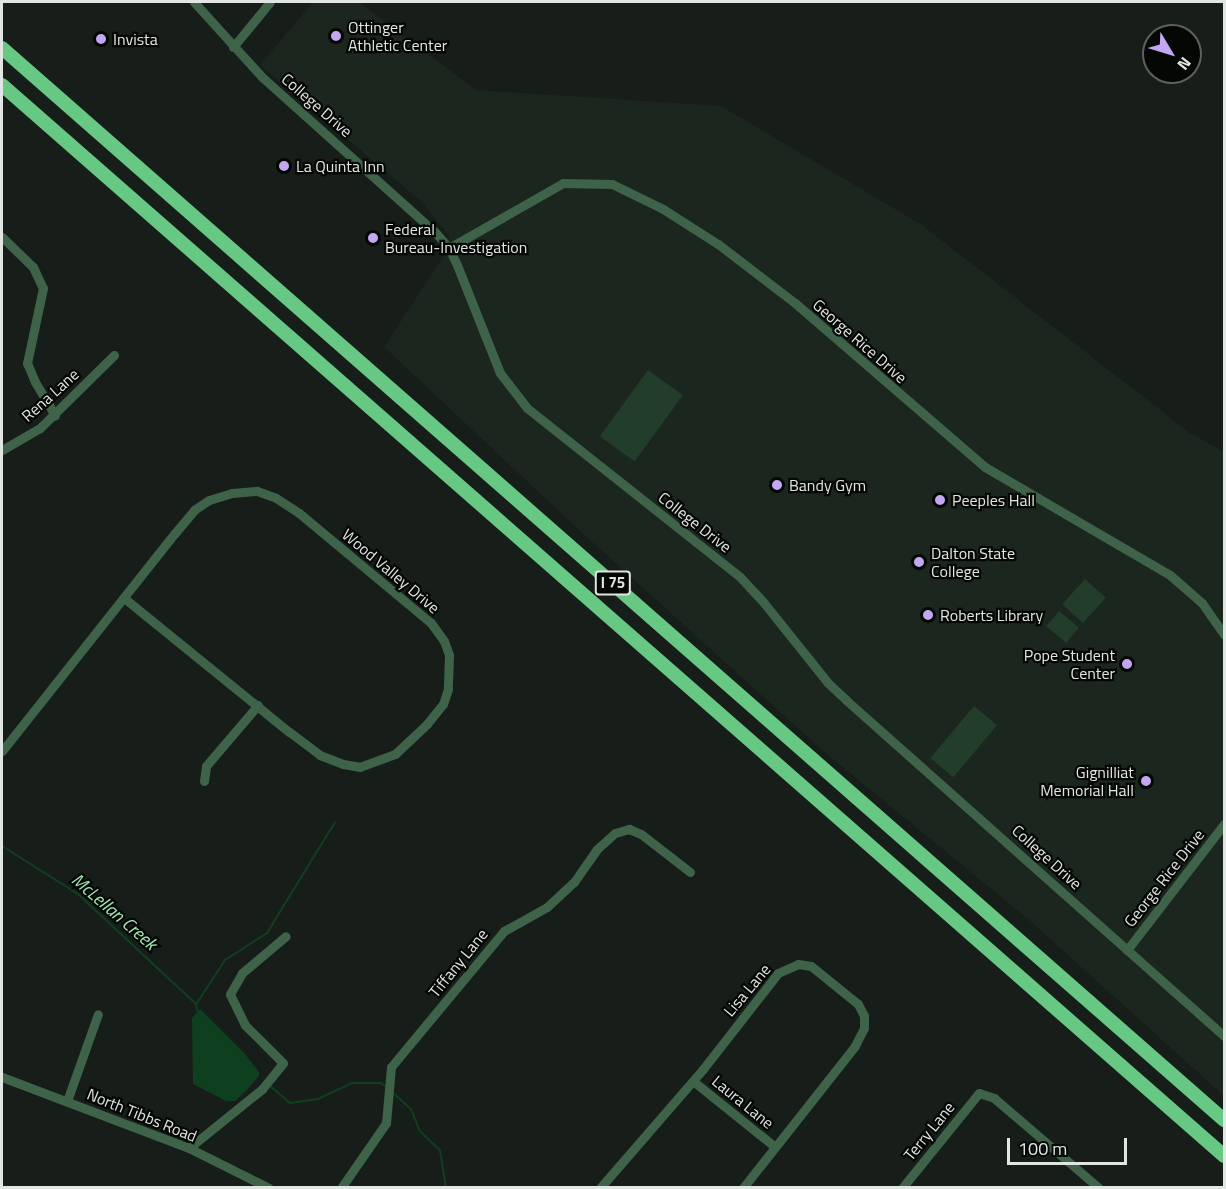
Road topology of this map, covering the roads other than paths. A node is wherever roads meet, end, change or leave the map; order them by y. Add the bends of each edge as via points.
1 (194, 2) edge
2 (270, 2) edge
3 (233, 47) junction
4 (2, 48) edge
5 (2, 85) edge
6 (2, 237) edge
7 (449, 248) junction
8 (114, 355) dead end
9 (55, 415) junction
10 (2, 450) edge
11 (124, 598) junction
12 (1224, 635) edge
13 (258, 705) junction
14 (2, 751) edge
15 (204, 781) dead end
16 (1224, 824) edge
17 (690, 872) dead end
18 (286, 936) dead end
19 (1127, 950) junction
20 (98, 1014) dead end
21 (1224, 1036) edge
22 (2, 1077) edge
23 (693, 1081) junction
24 (67, 1101) junction
25 (1224, 1120) edge
26 (775, 1147) junction
27 (189, 1148) junction
28 (1224, 1156) edge
29 (269, 1188) edge
30 (341, 1188) edge
31 (600, 1188) edge
32 (743, 1188) edge
33 (902, 1188) edge
34 (1099, 1188) edge

1 - 3 street, College Drive
2 - 3 street
3 - 7 street, College Drive
4 - 25 highway, I 75
5 - 28 highway, I 75
6 - 9 street via 33,267 43,288 27,363
7 - 12 street, George Rice Drive via 563,183 612,184 663,209 718,244 795,303 985,467 1170,575 1202,603
7 - 19 street, College Drive via 490,354 500,374 527,408 740,577 840,694
8 - 9 street, Rena Lane
9 - 10 street, Rena Lane
11 - 13 street, Wood Valley Drive
11 - 13 street, Wood Valley Drive via 194,510 209,500 232,493 257,491 299,513 398,594 431,623 449,655 448,689 427,724 395,754 360,767 320,755
11 - 14 street, Wood Valley Drive
13 - 15 street via 206,766
16 - 19 street, George Rice Drive
17 - 30 street, Tiffany Lane via 641,834 629,829 615,833 547,908 504,931 391,1067 386,1123
18 - 27 street via 242,973 231,994 245,1025 283,1063 262,1089
19 - 21 street, College Drive
20 - 24 street
22 - 24 street, North Tibbs Road
23 - 26 street, Laura Lane
23 - 26 street, Lisa Lane via 778,973 798,964 811,966 826,976 858,1004 864,1028 855,1046
23 - 31 street, Lisa Lane
24 - 27 street, North Tibbs Road
26 - 32 street, Lisa Lane
27 - 29 street, North Tibbs Road
33 - 34 street, Terry Lane via 979,1093 994,1098

